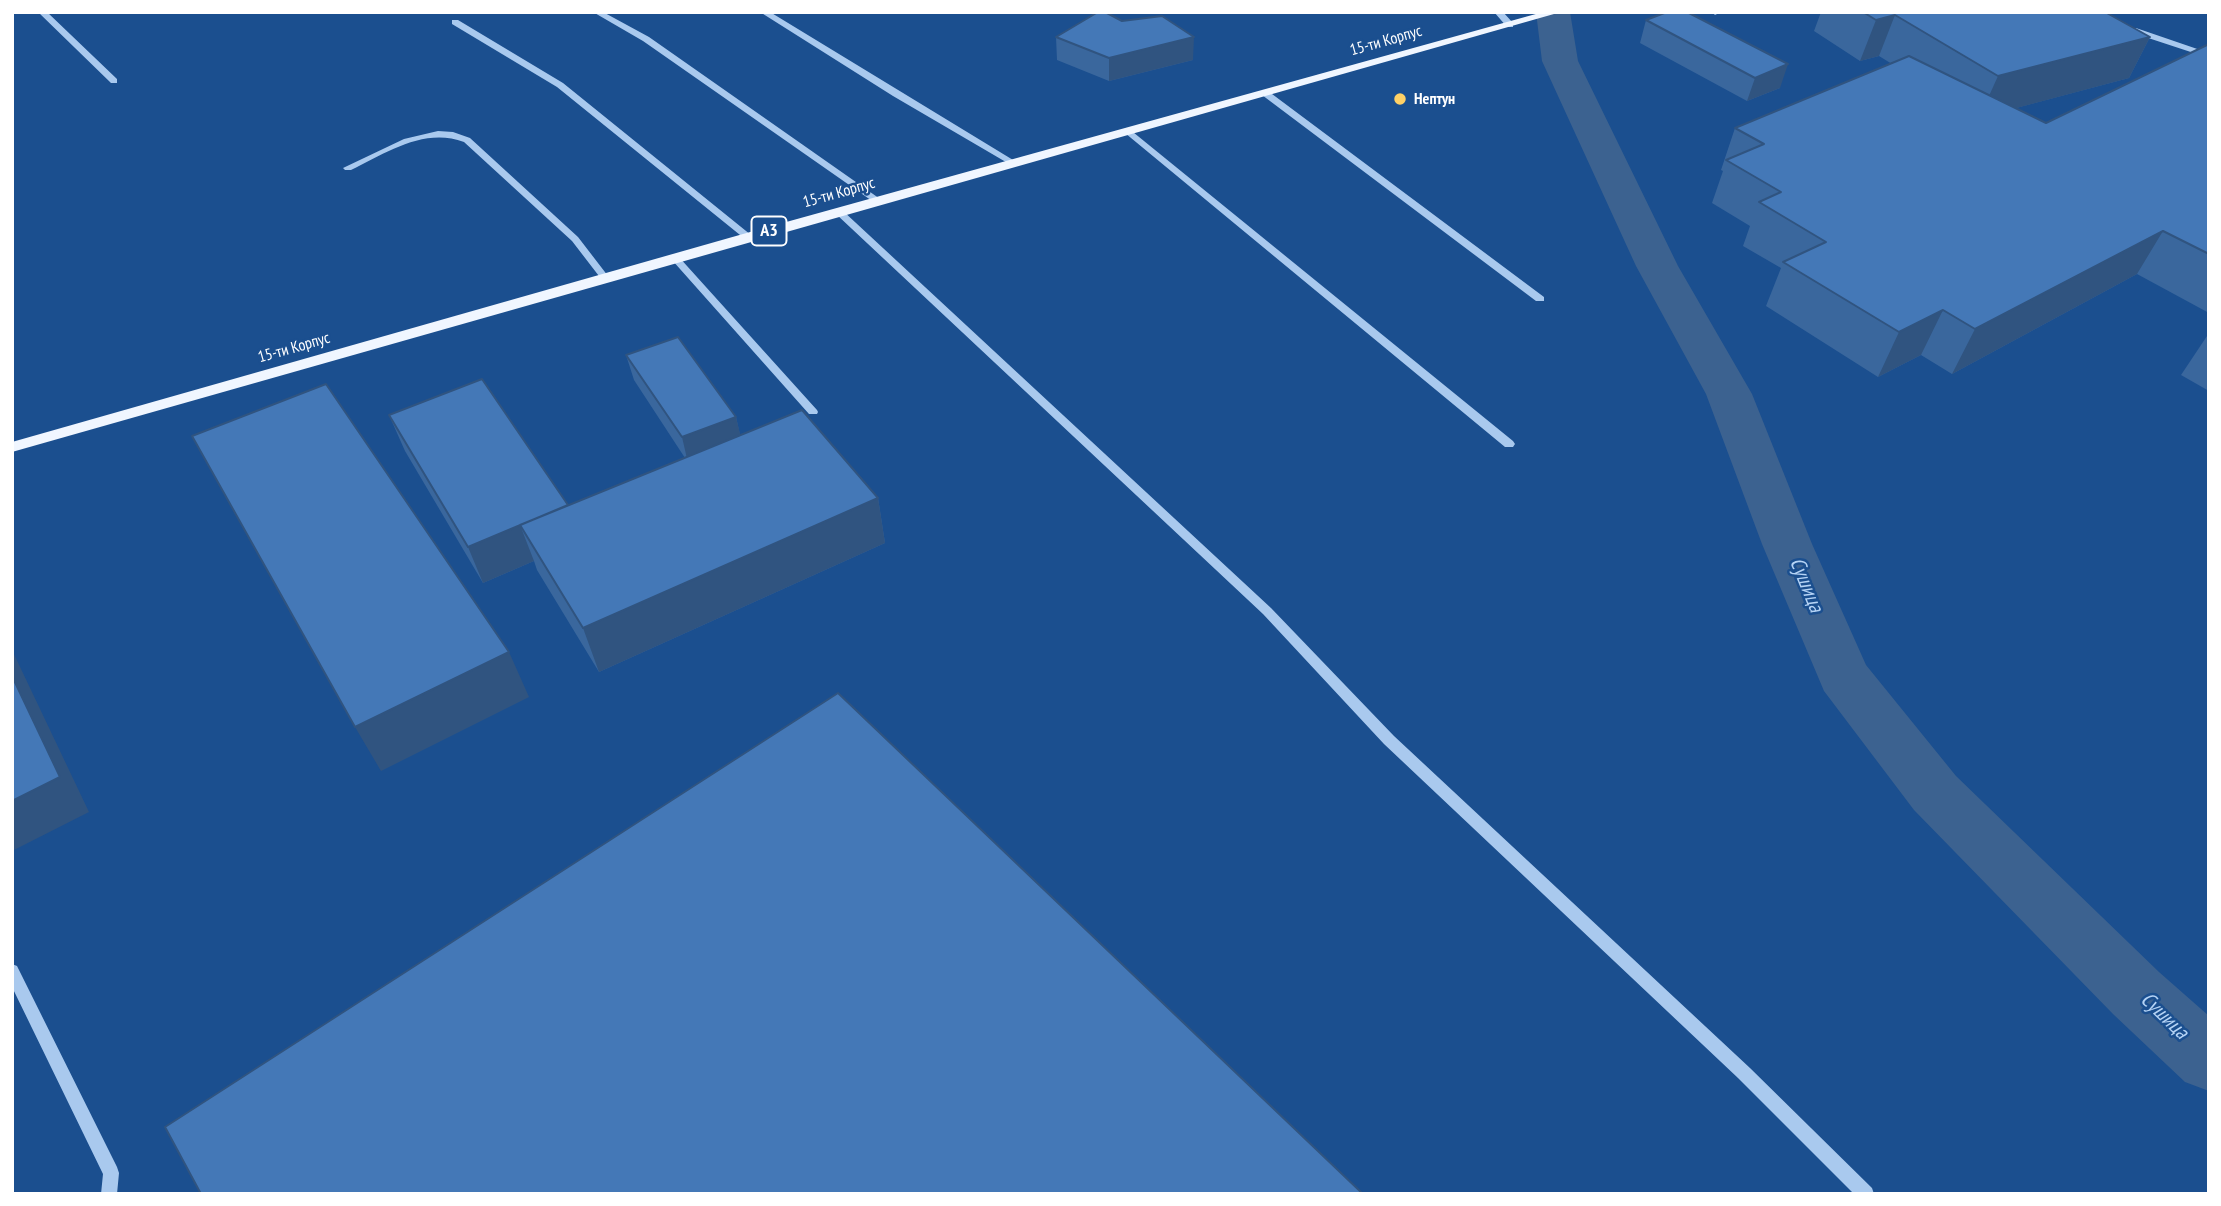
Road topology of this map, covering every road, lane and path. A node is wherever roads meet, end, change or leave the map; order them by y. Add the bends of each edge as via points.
1 (42, 12) edge
2 (597, 12) edge
3 (764, 12) edge
4 (1498, 12) edge
5 (1556, 12) edge
6 (456, 22) dead end
7 (1510, 25) junction
8 (2128, 28) edge
9 (2209, 57) edge
10 (114, 81) dead end
11 (1265, 93) junction
12 (1128, 131) junction
13 (1014, 163) junction
14 (348, 168) dead end
15 (878, 201) junction
16 (839, 212) junction
17 (748, 237) junction
18 (676, 258) junction
19 (605, 278) junction
20 (1540, 299) dead end
21 (813, 412) dead end
22 (1509, 444) dead end
23 (12, 447) edge
24 (12, 971) edge
25 (110, 1194) edge
26 (1866, 1194) edge

1 - 10 street
2 - 15 street via 646,39
3 - 13 street
4 - 7 street
5 - 7 main road, 15-ти Корпус / A3
6 - 17 street via 559,85
7 - 11 main road, 15-ти Корпус / A3
8 - 9 street
11 - 12 main road, 15-ти Корпус / A3
11 - 20 street
12 - 13 main road, 15-ти Корпус / A3
12 - 22 lane
13 - 15 main road, 15-ти Корпус / A3
14 - 19 street via 407,142 445,132 458,135 575,239
15 - 16 main road, 15-ти Корпус / A3
16 - 17 main road, 15-ти Корпус / A3
16 - 26 street via 1267,611 1389,740 1744,1073
17 - 18 main road, 15-ти Корпус / A3
18 - 19 main road, 15-ти Корпус / A3
18 - 21 street
19 - 23 main road, 15-ти Корпус / A3
24 - 25 street via 111,1173

